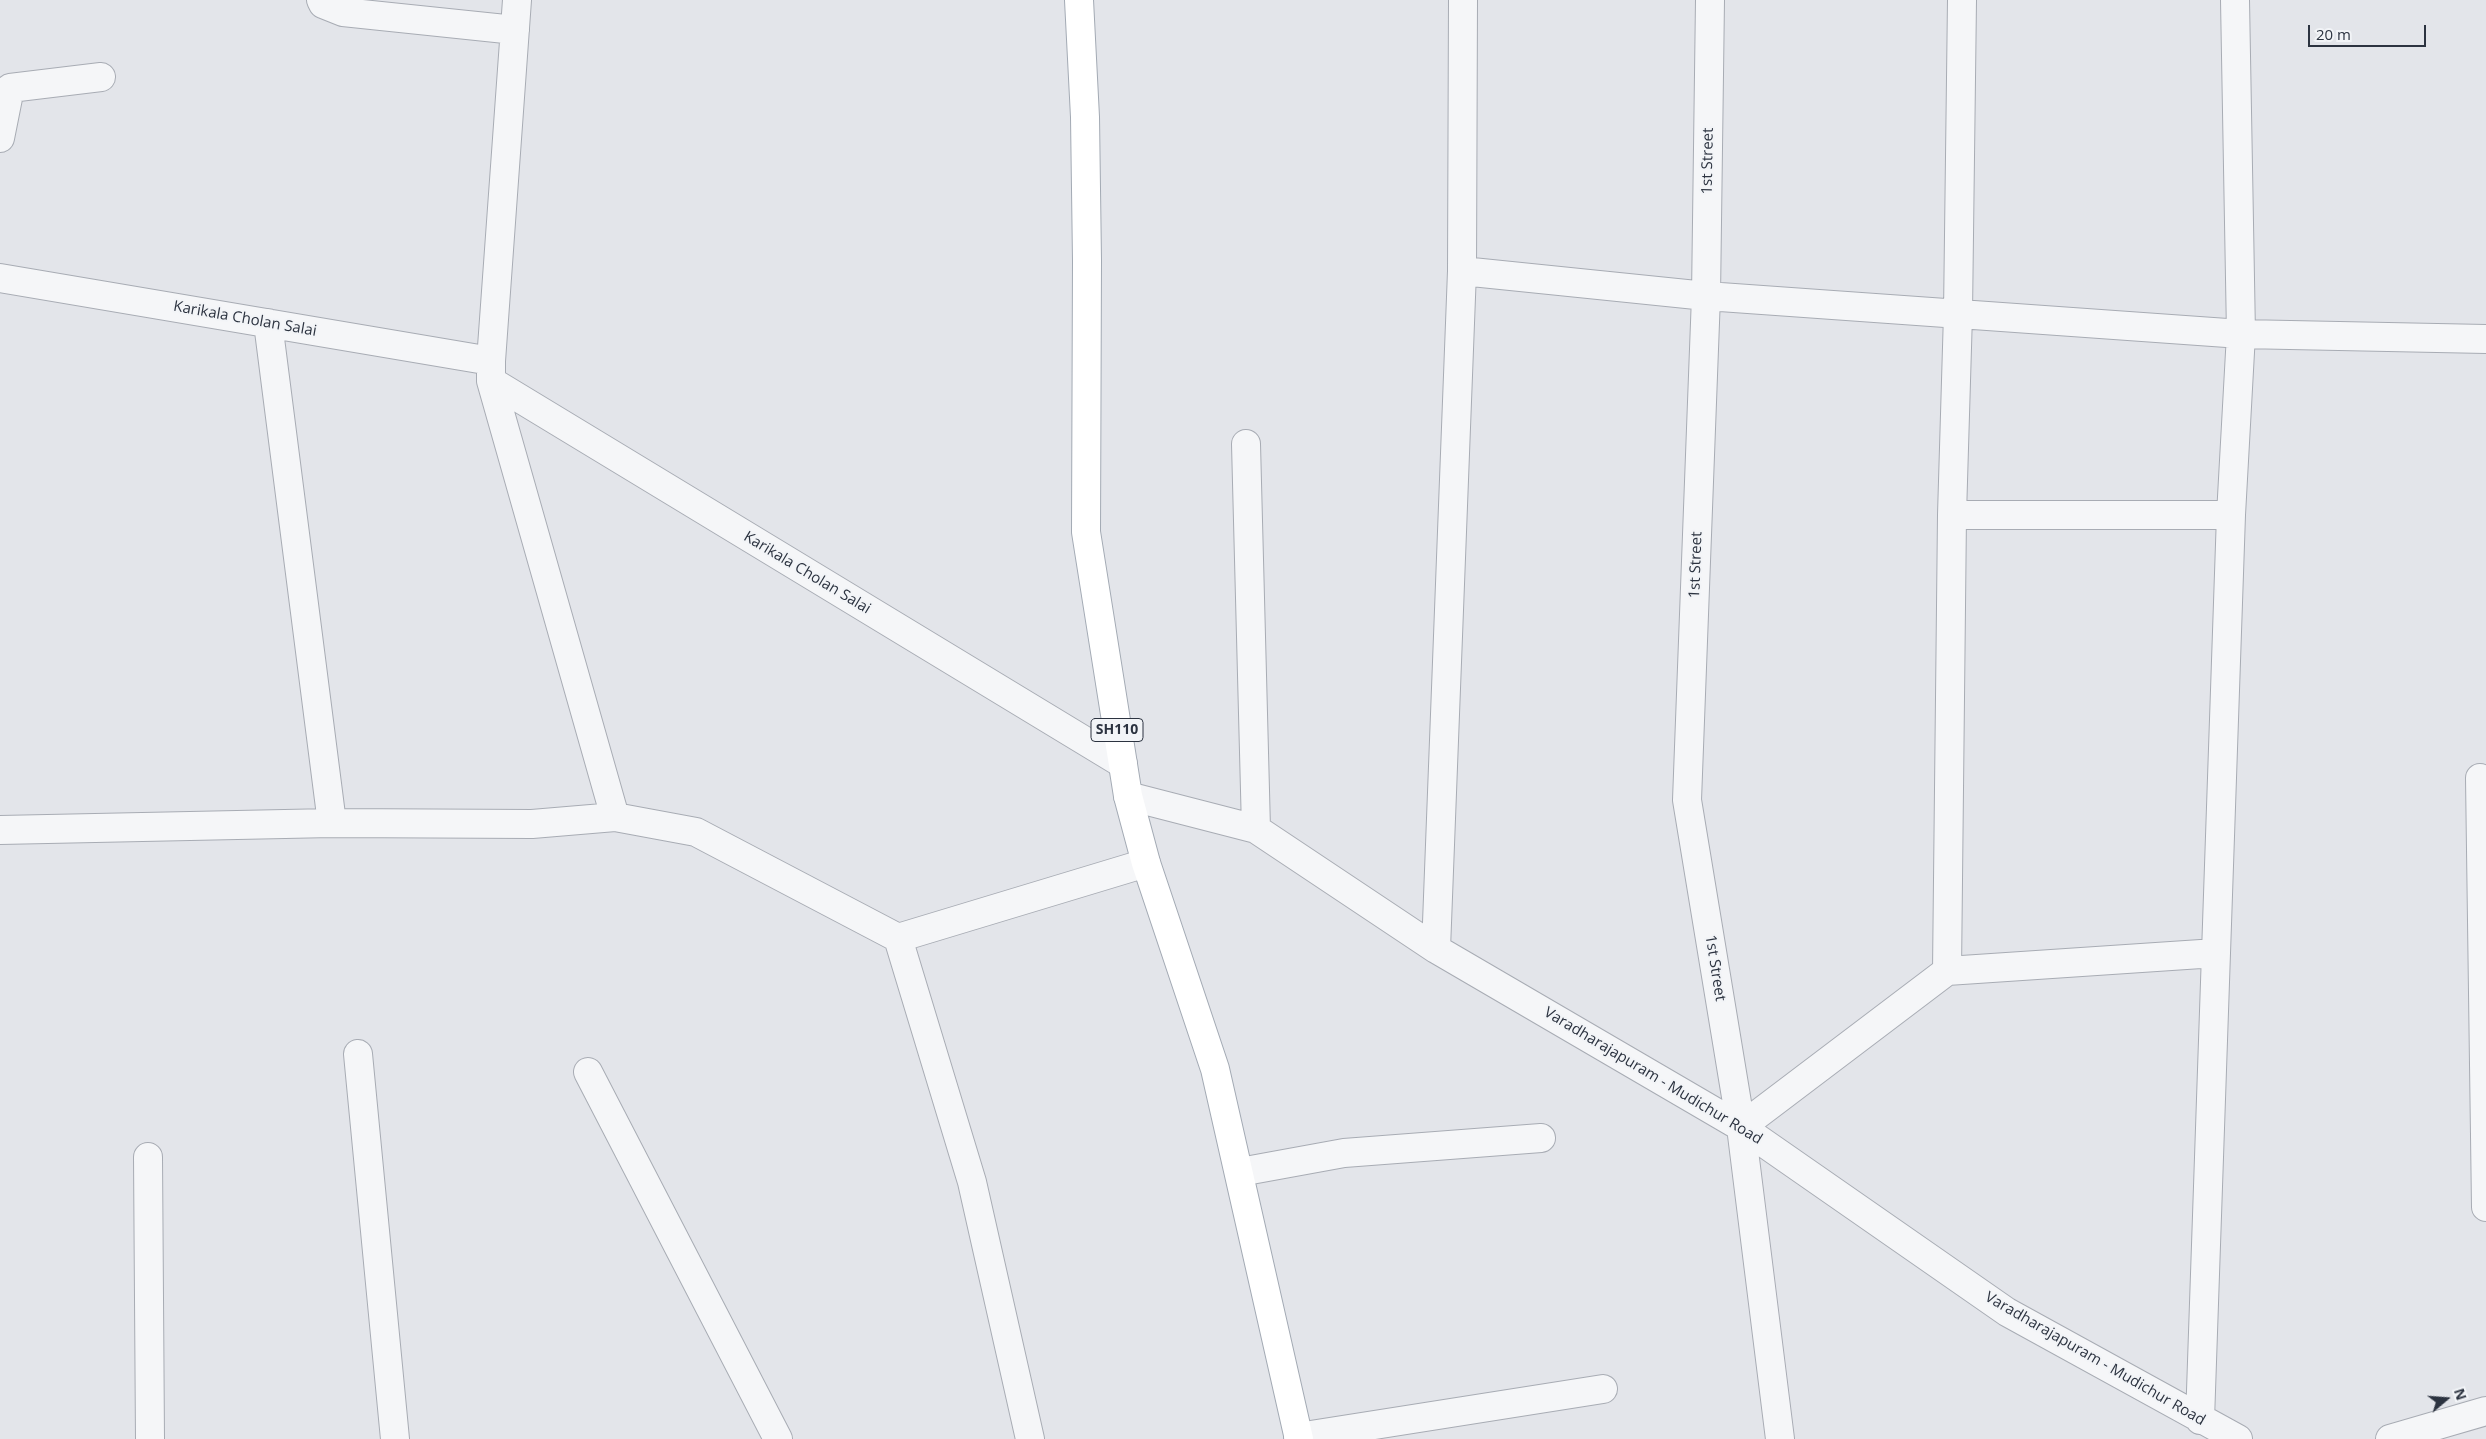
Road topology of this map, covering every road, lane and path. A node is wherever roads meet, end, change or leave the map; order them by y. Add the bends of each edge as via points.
1 (321, 0) edge
2 (517, 0) edge
3 (1079, 0) edge
4 (1464, 0) edge
5 (1710, 0) edge
6 (1962, 0) edge
7 (2235, 0) edge
8 (515, 30) junction
9 (101, 77) dead end
10 (0, 138) edge
11 (1462, 271) junction
12 (0, 278) edge
13 (1706, 296) junction
14 (1958, 314) junction
15 (268, 323) junction
16 (2241, 334) junction
17 (2486, 339) edge
18 (491, 371) junction
19 (1246, 444) dead end
20 (1952, 515) junction
21 (2231, 515) junction
22 (1122, 764) junction
23 (2480, 778) dead end
24 (1128, 796) junction
25 (615, 817) junction
26 (332, 823) junction
27 (1256, 829) junction
28 (0, 830) edge
29 (1146, 863) junction
30 (898, 938) junction
31 (1436, 949) junction
32 (2216, 954) junction
33 (1947, 971) junction
34 (358, 1054) dead end
35 (588, 1072) dead end
36 (1741, 1126) junction
37 (1541, 1138) dead end
38 (148, 1157) dead end
39 (1240, 1172) junction
40 (2486, 1207) edge
41 (1603, 1389) dead end
42 (2486, 1411) edge
43 (2200, 1420) junction
44 (1298, 1438) edge
45 (150, 1439) edge
46 (395, 1439) edge
47 (778, 1439) edge
48 (1030, 1439) edge
49 (1780, 1439) edge
50 (2238, 1439) edge
51 (2390, 1439) edge

1 - 8 street via 322,4 343,12
2 - 8 street
3 - 22 main road, SH110 via 1087,262 1086,532
4 - 11 street
5 - 13 street, 1st Street
6 - 14 street
7 - 16 street
8 - 18 street
9 - 10 street via 10,88
11 - 13 street
11 - 31 street
12 - 15 street, Karikala Cholan Salai
13 - 14 street
13 - 36 street, 1st Street via 1687,800
14 - 16 street
14 - 20 street
15 - 18 street, Karikala Cholan Salai
15 - 26 street
16 - 17 street
16 - 21 street
18 - 22 street, Karikala Cholan Salai
18 - 25 street
19 - 27 street
20 - 21 street
20 - 33 street
21 - 32 street
22 - 24 main road, SH110
23 - 40 street
24 - 27 street, Varadharajapuram - Mudichur Road
24 - 29 main road, SH110
25 - 26 street via 532,824
25 - 30 street via 696,832
26 - 28 street
27 - 31 street, Varadharajapuram - Mudichur Road
29 - 30 street
29 - 39 main road, SH110 via 1215,1068
30 - 48 street via 972,1182
31 - 36 street, Varadharajapuram - Mudichur Road
32 - 33 street
32 - 43 street
33 - 36 street
34 - 46 street
35 - 47 street
36 - 43 street, Varadharajapuram - Mudichur Road via 2007,1312
36 - 49 street, 1st Street
37 - 39 street via 1344,1153
38 - 45 street
39 - 44 main road, SH110
41 - 44 street
42 - 51 street
43 - 50 street, Varadharajapuram - Mudichur Road

